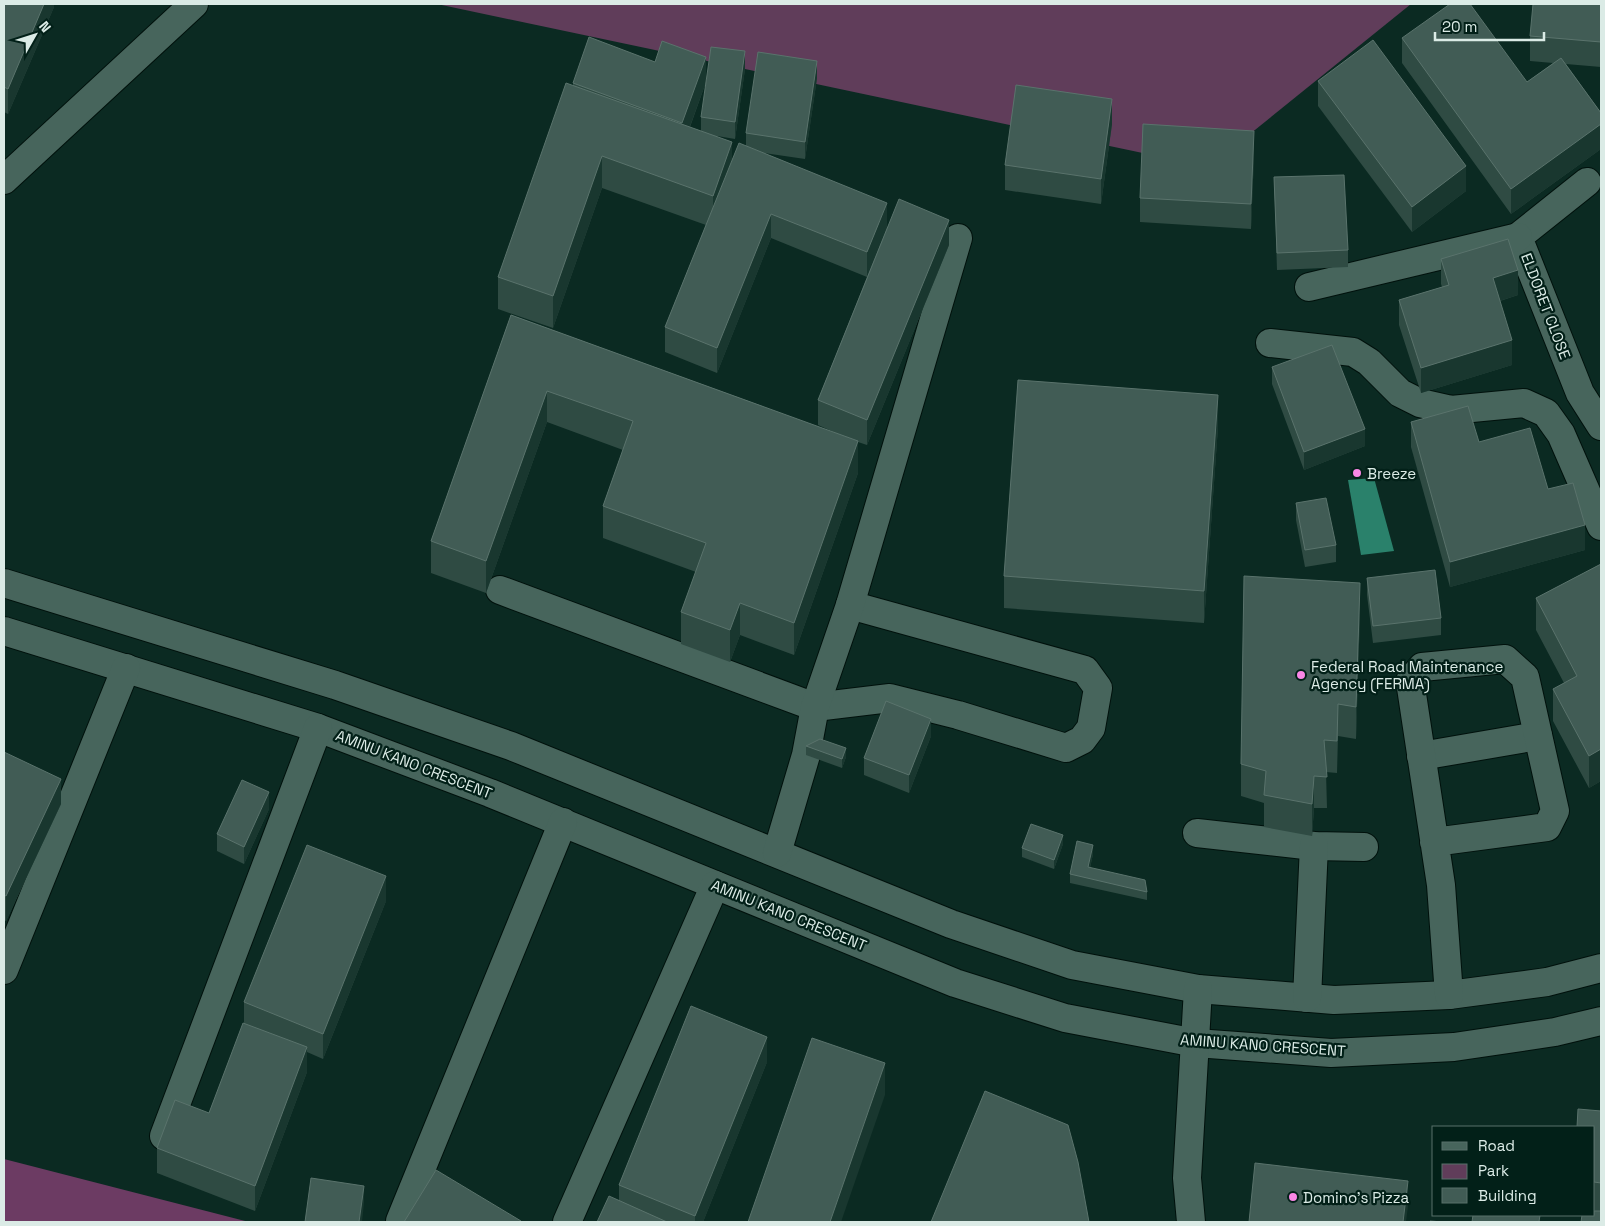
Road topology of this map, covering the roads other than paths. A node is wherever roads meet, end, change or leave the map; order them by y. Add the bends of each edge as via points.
1 (194, 4) edge
2 (4, 180) edge
3 (1587, 182) dead end
4 (1518, 237) junction
5 (958, 238) dead end
6 (1309, 288) dead end
7 (1270, 343) dead end
8 (1580, 393) junction
9 (1546, 412) junction
10 (1601, 426) edge
11 (1601, 526) edge
12 (4, 583) edge
13 (500, 590) dead end
14 (850, 604) junction
15 (4, 631) edge
16 (126, 668) junction
17 (815, 707) junction
18 (318, 728) junction
19 (1538, 736) junction
20 (1422, 756) junction
21 (563, 822) junction
22 (1197, 833) dead end
23 (1434, 842) junction
24 (1314, 846) junction
25 (1364, 847) dead end
26 (777, 853) junction
27 (716, 885) junction
28 (1601, 968) edge
29 (4, 970) edge
30 (1198, 989) junction
31 (1449, 995) junction
32 (1307, 998) junction
33 (1601, 1021) edge
34 (1196, 1043) junction
35 (164, 1136) edge
36 (400, 1221) dead end
37 (567, 1222) edge
38 (1191, 1222) edge

1 - 2 street
3 - 4 street, ELDORET CLOSE
4 - 6 street
4 - 8 street, ELDORET CLOSE
5 - 14 street
7 - 9 street via 1353,352 1369,362 1400,392 1420,404 1451,410 1524,404
8 - 9 street
8 - 10 street, ELDORET CLOSE
9 - 11 street via 1561,434
12 - 26 street via 335,685 511,746
13 - 17 street
14 - 17 street
14 - 17 street via 1085,670 1098,688 1091,728 1082,740 1066,748 890,698
15 - 16 street, AMINU KANO CRESCENT
16 - 18 street, AMINU KANO CRESCENT
16 - 29 street
17 - 26 street via 806,755
18 - 21 street, AMINU KANO CRESCENT
18 - 35 street
19 - 20 street
19 - 20 street via 1525,677 1505,659 1422,667 1410,681
19 - 23 street via 1555,811 1547,827
20 - 23 street
21 - 27 street, AMINU KANO CRESCENT
21 - 36 street
22 - 24 street
23 - 31 street via 1441,885
24 - 25 street
24 - 32 street
26 - 30 street via 950,924 1072,965
27 - 34 street, AMINU KANO CRESCENT via 955,983 1065,1018
27 - 37 street
28 - 31 street via 1547,982
30 - 32 street
30 - 34 street
31 - 32 street via 1334,1000
33 - 34 street, AMINU KANO CRESCENT via 1555,1032 1454,1047 1331,1053
34 - 38 street via 1187,1178

